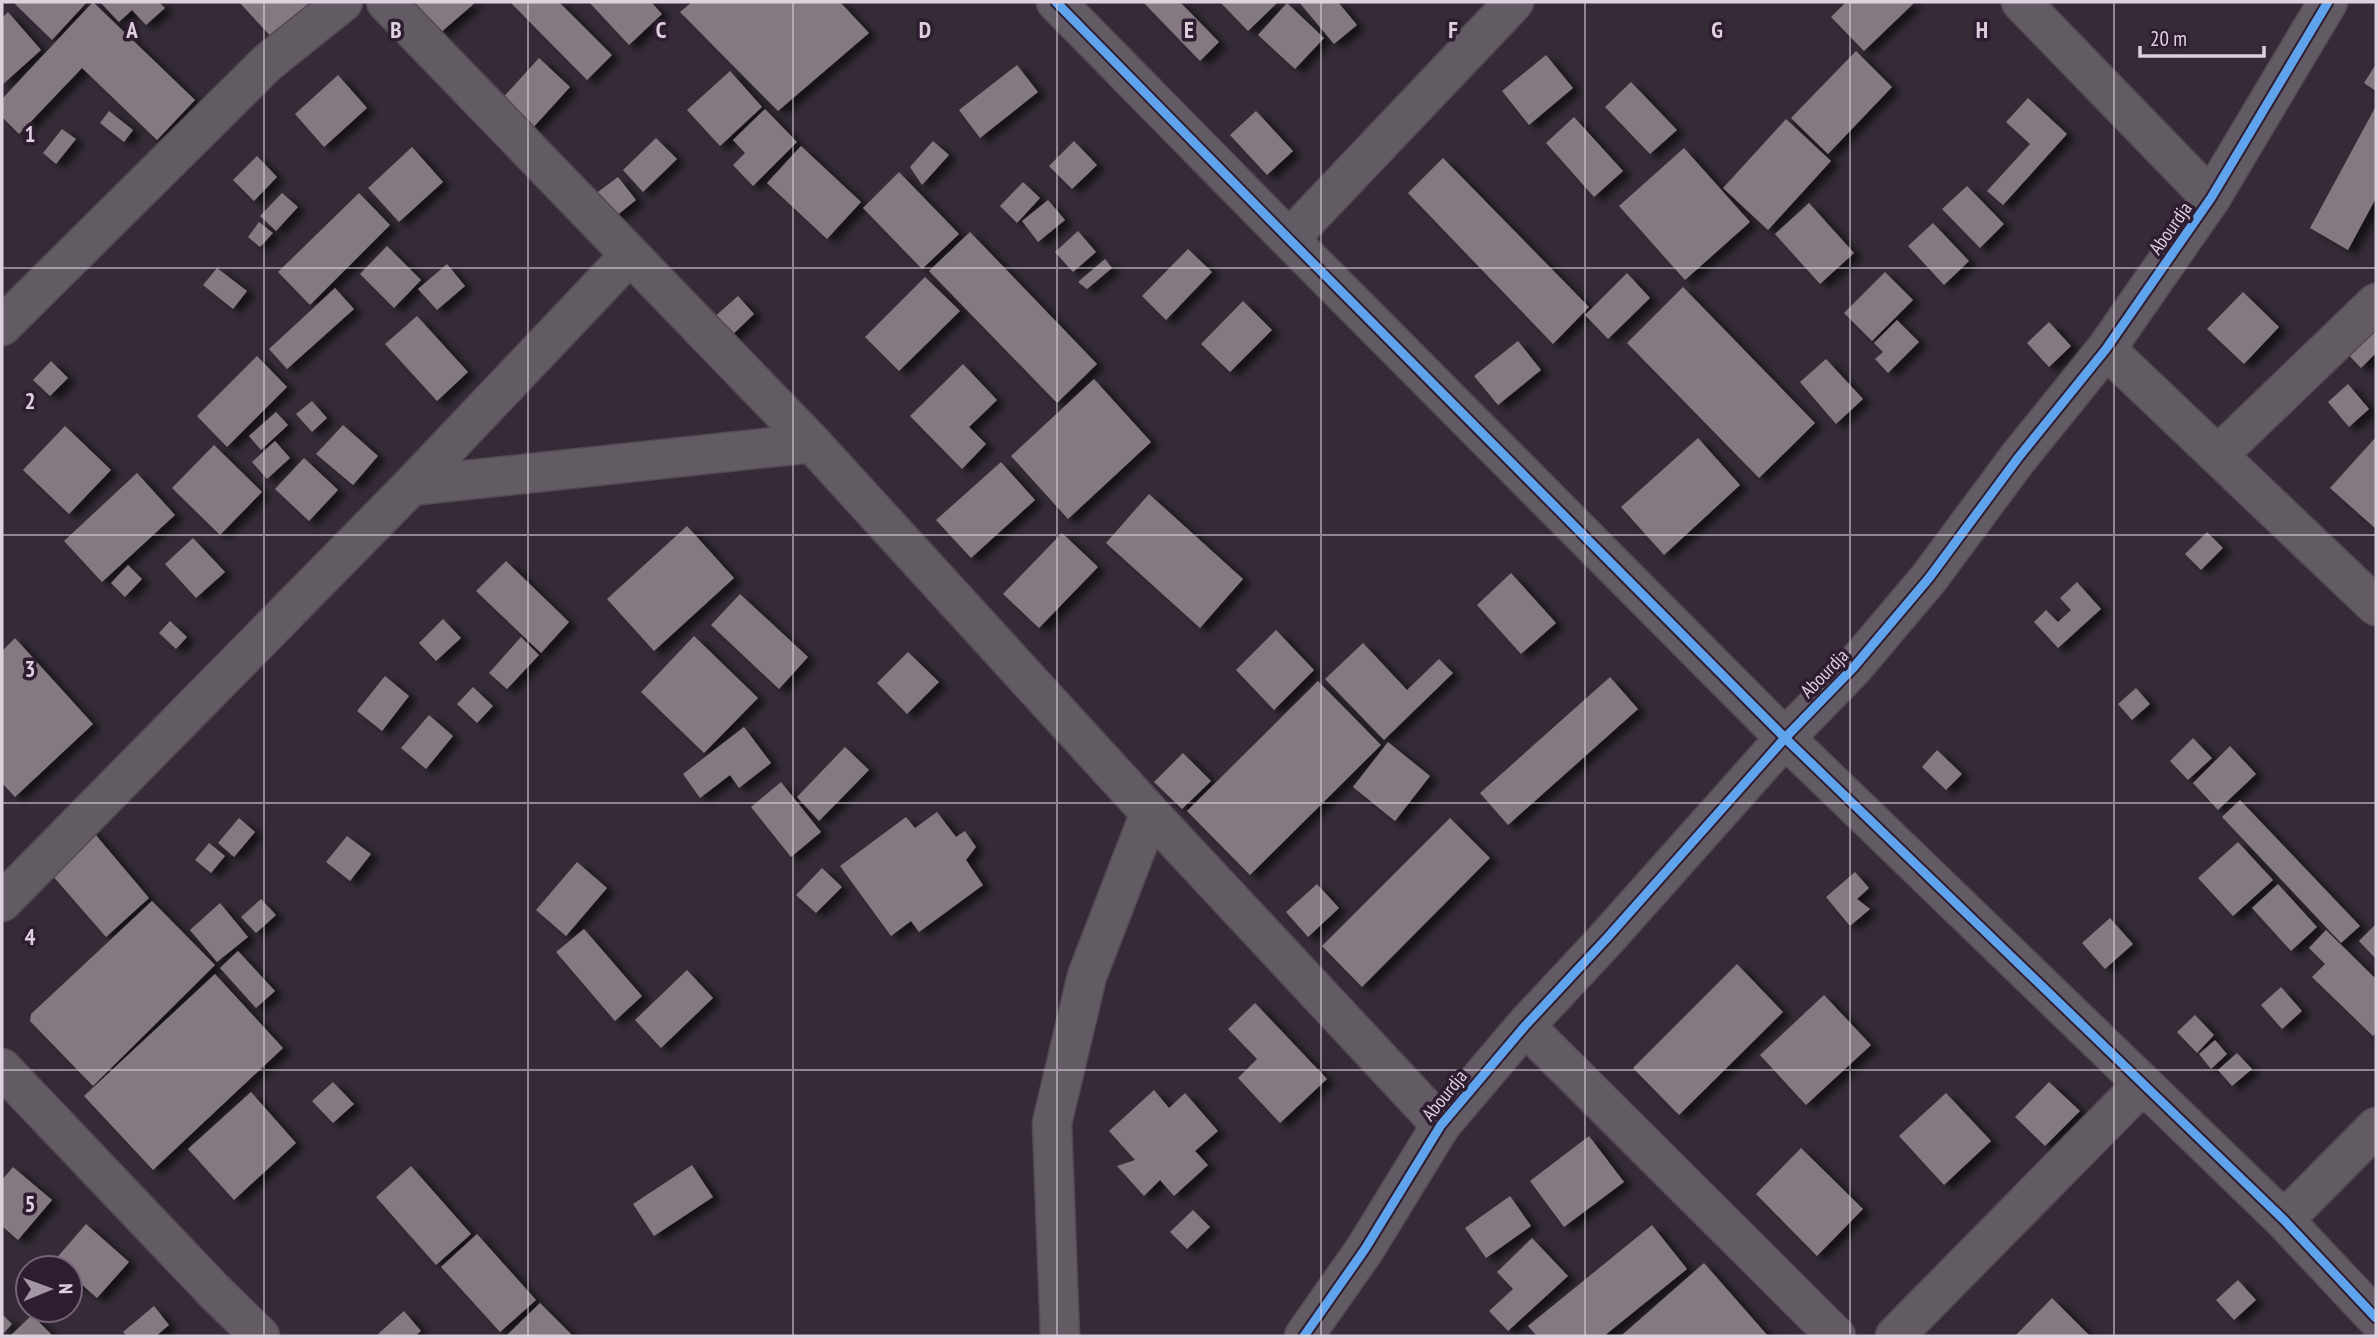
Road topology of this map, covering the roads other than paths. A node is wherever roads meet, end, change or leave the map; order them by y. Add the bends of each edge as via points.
1 (343, 2) edge
2 (386, 2) edge
3 (1056, 2) edge
4 (1514, 2) edge
5 (2021, 2) edge
6 (2328, 2) edge
7 (2211, 198) junction
8 (1289, 239) junction
9 (630, 255) junction
10 (2376, 303) edge
11 (2, 326) edge
12 (2106, 349) junction
13 (813, 443) junction
14 (2218, 455) junction
15 (411, 486) junction
16 (2376, 606) edge
17 (1785, 738) junction
18 (1150, 813) junction
19 (2, 902) edge
20 (1525, 1026) junction
21 (2, 1068) edge
22 (2143, 1084) junction
23 (1441, 1125) junction
24 (2376, 1127) edge
25 (2284, 1220) junction
26 (2376, 1318) edge
27 (260, 1336) edge
28 (1060, 1336) edge
29 (1304, 1336) edge
30 (1836, 1336) edge
31 (1895, 1336) edge

1 - 11 street via 267,64
2 - 9 street
3 - 8 street
4 - 8 street
5 - 7 street
6 - 7 street, Abourdja
7 - 12 street, Abourdja
8 - 17 street
9 - 13 street
9 - 15 street
10 - 14 street
12 - 14 street
12 - 17 street, Abourdja via 1929,578 1853,668
13 - 15 street
13 - 18 street
14 - 16 street
15 - 19 street
17 - 20 street, Abourdja
17 - 22 street
18 - 23 street
18 - 28 street via 1087,976 1052,1123
20 - 23 street, Abourdja
20 - 30 street
21 - 27 street
22 - 25 street
22 - 31 street
23 - 29 street, Abourdja via 1365,1249
24 - 25 street
25 - 26 street

